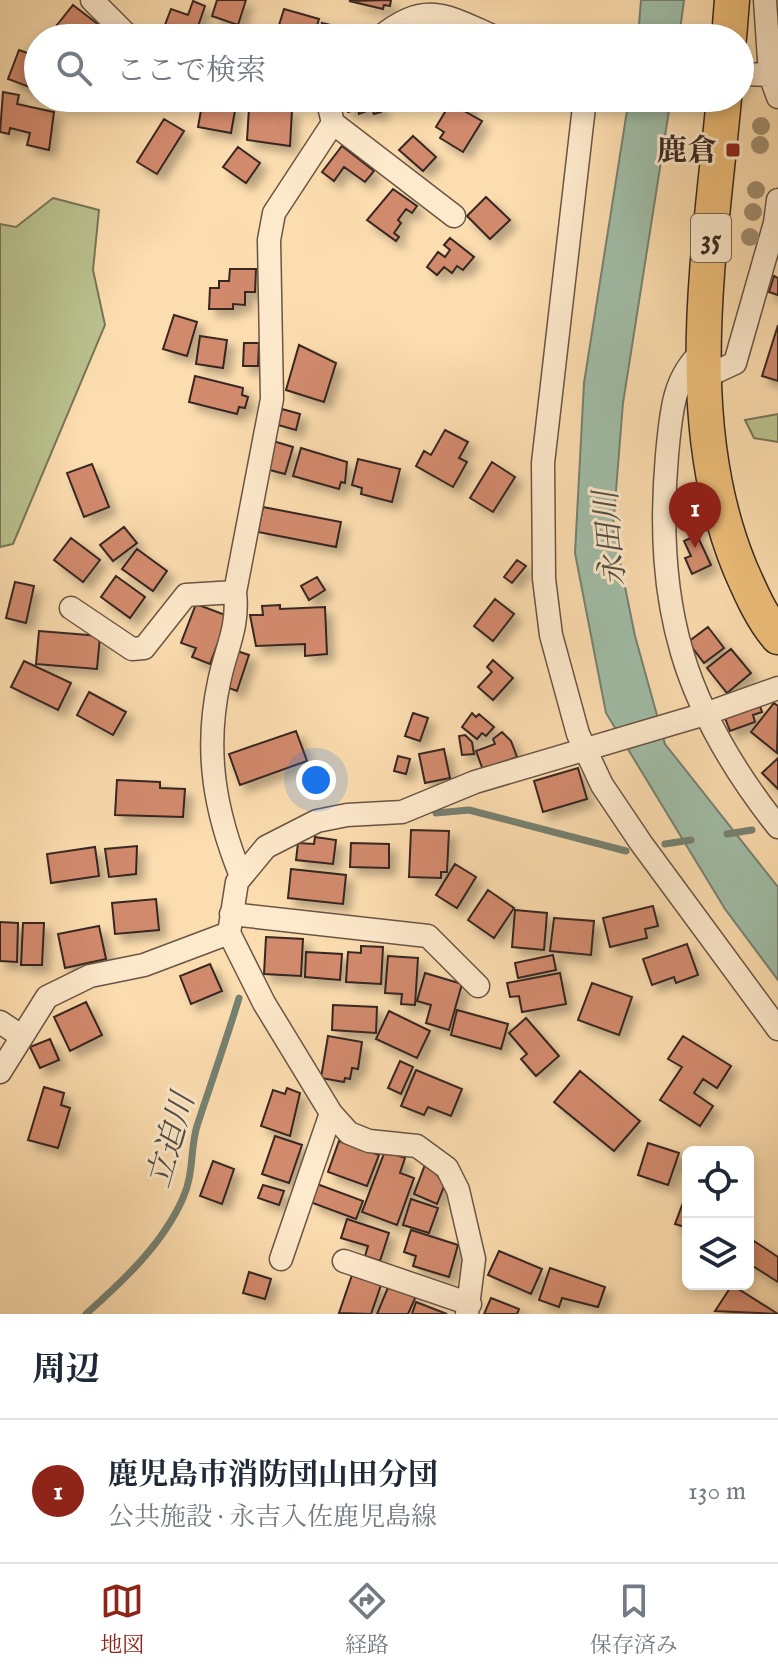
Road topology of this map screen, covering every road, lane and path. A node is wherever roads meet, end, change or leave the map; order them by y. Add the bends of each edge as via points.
1 (92, 0) edge
2 (732, 0) edge
3 (765, 0) edge
4 (116, 24) edge
5 (393, 24) edge
6 (466, 24) edge
7 (730, 24) edge
8 (754, 74) edge
9 (770, 75) junction
10 (778, 97) edge
11 (330, 112) edge
12 (583, 112) edge
13 (723, 112) edge
14 (333, 123) junction
15 (778, 200) edge
16 (454, 216) dead end
17 (705, 364) junction
18 (235, 592) junction
19 (71, 608) dead end
20 (778, 637) edge
21 (778, 688) edge
22 (705, 714) junction
23 (586, 750) junction
24 (778, 827) edge
25 (241, 876) junction
26 (230, 924) junction
27 (478, 986) dead end
28 (0, 1022) edge
29 (778, 1029) edge
30 (21, 1036) junction
31 (0, 1072) edge
32 (331, 1113) junction
33 (281, 1259) dead end
34 (344, 1261) dead end
35 (468, 1309) edge

1 - 4 street
2 - 7 main road
3 - 9 street
5 - 6 street via 414,11 439,12
8 - 9 street
9 - 10 street
11 - 14 street
12 - 23 street via 543,463 542,521 551,635
13 - 17 main road, 35
14 - 16 street
14 - 18 street via 274,213 269,240 272,399
15 - 17 street via 735,363
17 - 20 main road, 35 via 711,470 727,535 746,582
17 - 22 street via 686,365 679,382 663,499 673,626
18 - 19 street via 186,595 144,648 132,649
18 - 25 street via 238,618 218,683 213,773 219,818
21 - 22 street
22 - 23 street
22 - 24 street
23 - 25 street via 475,782 402,812 317,821 266,847
23 - 29 street via 602,785 641,843
25 - 26 street
26 - 27 street via 428,936
26 - 30 street via 170,957 64,987 47,997
26 - 32 street via 264,1003
28 - 30 street
30 - 31 street
32 - 33 street
32 - 35 street via 349,1133 369,1141 417,1146 447,1168 458,1190 474,1259
34 - 35 street

